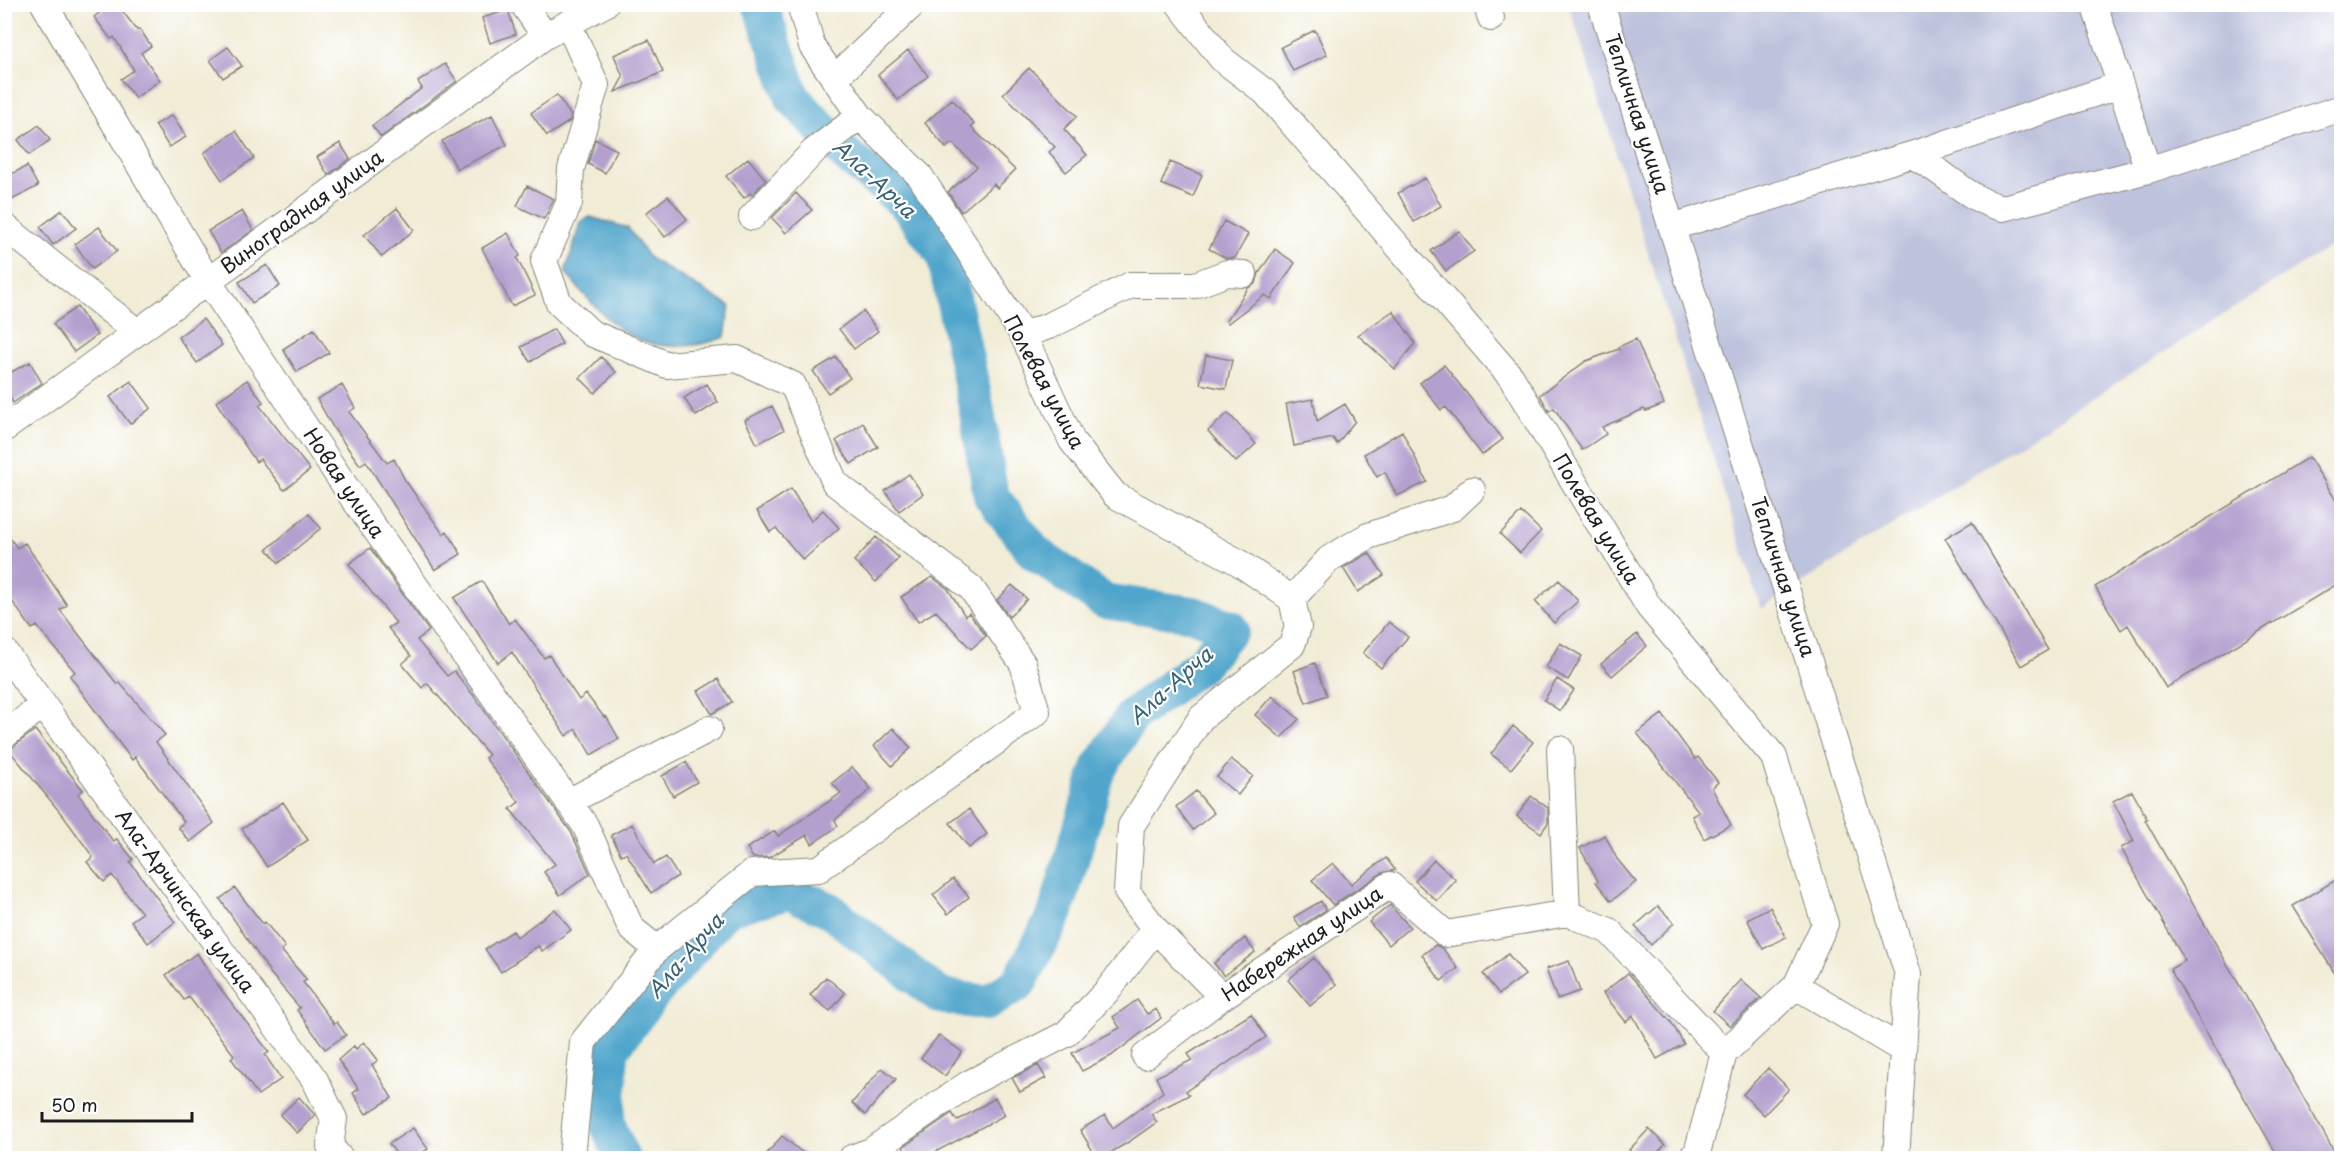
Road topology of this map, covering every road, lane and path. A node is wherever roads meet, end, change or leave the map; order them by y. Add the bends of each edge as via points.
1 (44, 4) edge
2 (523, 4) edge
3 (604, 4) edge
4 (800, 4) edge
5 (913, 4) edge
6 (1179, 4) edge
7 (1601, 4) edge
8 (2094, 4) edge
9 (568, 23) junction
10 (545, 36) junction
11 (834, 79) junction
12 (2120, 85) junction
13 (2342, 108) edge
14 (860, 116) junction
15 (1911, 155) junction
16 (2148, 170) junction
17 (752, 217) dead end
18 (4, 226) edge
19 (1672, 227) junction
20 (1244, 273) dead end
21 (208, 281) junction
22 (137, 332) junction
23 (1023, 335) junction
24 (4, 429) edge
25 (1472, 490) dead end
26 (1292, 599) junction
27 (4, 651) edge
28 (43, 704) junction
29 (709, 729) dead end
30 (4, 736) edge
31 (1560, 749) dead end
32 (568, 802) junction
33 (1567, 913) junction
34 (1155, 928) junction
35 (657, 949) junction
36 (1797, 986) junction
37 (1222, 996) junction
38 (1903, 1050) junction
39 (1724, 1053) junction
40 (1145, 1056) dead end
41 (328, 1154) edge
42 (866, 1156) edge
43 (572, 1158) edge
44 (1691, 1158) edge
45 (1896, 1158) edge

1 - 21 street, Новая улица
2 - 10 street
3 - 9 street, Виноградная улица
4 - 11 street, Полевая улица via 812,46
5 - 11 street
6 - 36 street, Полевая улица via 1222,59 1265,92 1511,377 1649,607 1774,757 1825,924
7 - 19 street, Тепличная улица
8 - 12 street
9 - 10 street, Виноградная улица
9 - 35 street via 596,85 571,169 569,203 544,261 560,303 591,333 667,364 737,359 793,385 835,483 971,588 1023,664 1036,712 819,869 753,873
10 - 21 street, Виноградная улица
11 - 14 street, Полевая улица
12 - 15 street
12 - 16 street
13 - 16 street
14 - 17 street via 814,151
14 - 23 street, Полевая улица via 920,176
15 - 16 street via 1935,166 1971,195 2003,208
15 - 19 street
18 - 22 street
19 - 38 street, Тепличная улица via 1908,974
20 - 23 street via 1227,273 1195,285 1131,285
21 - 22 street, Виноградная улица
21 - 32 street, Новая улица via 353,498
22 - 24 street, Виноградная улица
23 - 26 street, Полевая улица via 1072,441 1114,495 1238,562
25 - 26 street via 1453,508 1368,536 1329,559
26 - 34 street via 1298,627 1292,645 1201,718 1131,826 1126,892
27 - 28 street, Ала-Арчинская улица
28 - 30 street
28 - 41 street, Ала-Арчинская улица via 315,1080 334,1119
29 - 32 street
31 - 33 street
32 - 35 street, Новая улица via 585,825 631,928
33 - 37 street, Набережная улица via 1446,934 1390,885
33 - 39 street via 1609,931
34 - 37 street
34 - 42 street via 1107,991 1066,1034 968,1084
35 - 43 street via 583,1042
36 - 38 street
36 - 39 street
37 - 40 street, Набережная улица
38 - 45 street, Тепличная улица
39 - 44 street via 1697,1153

